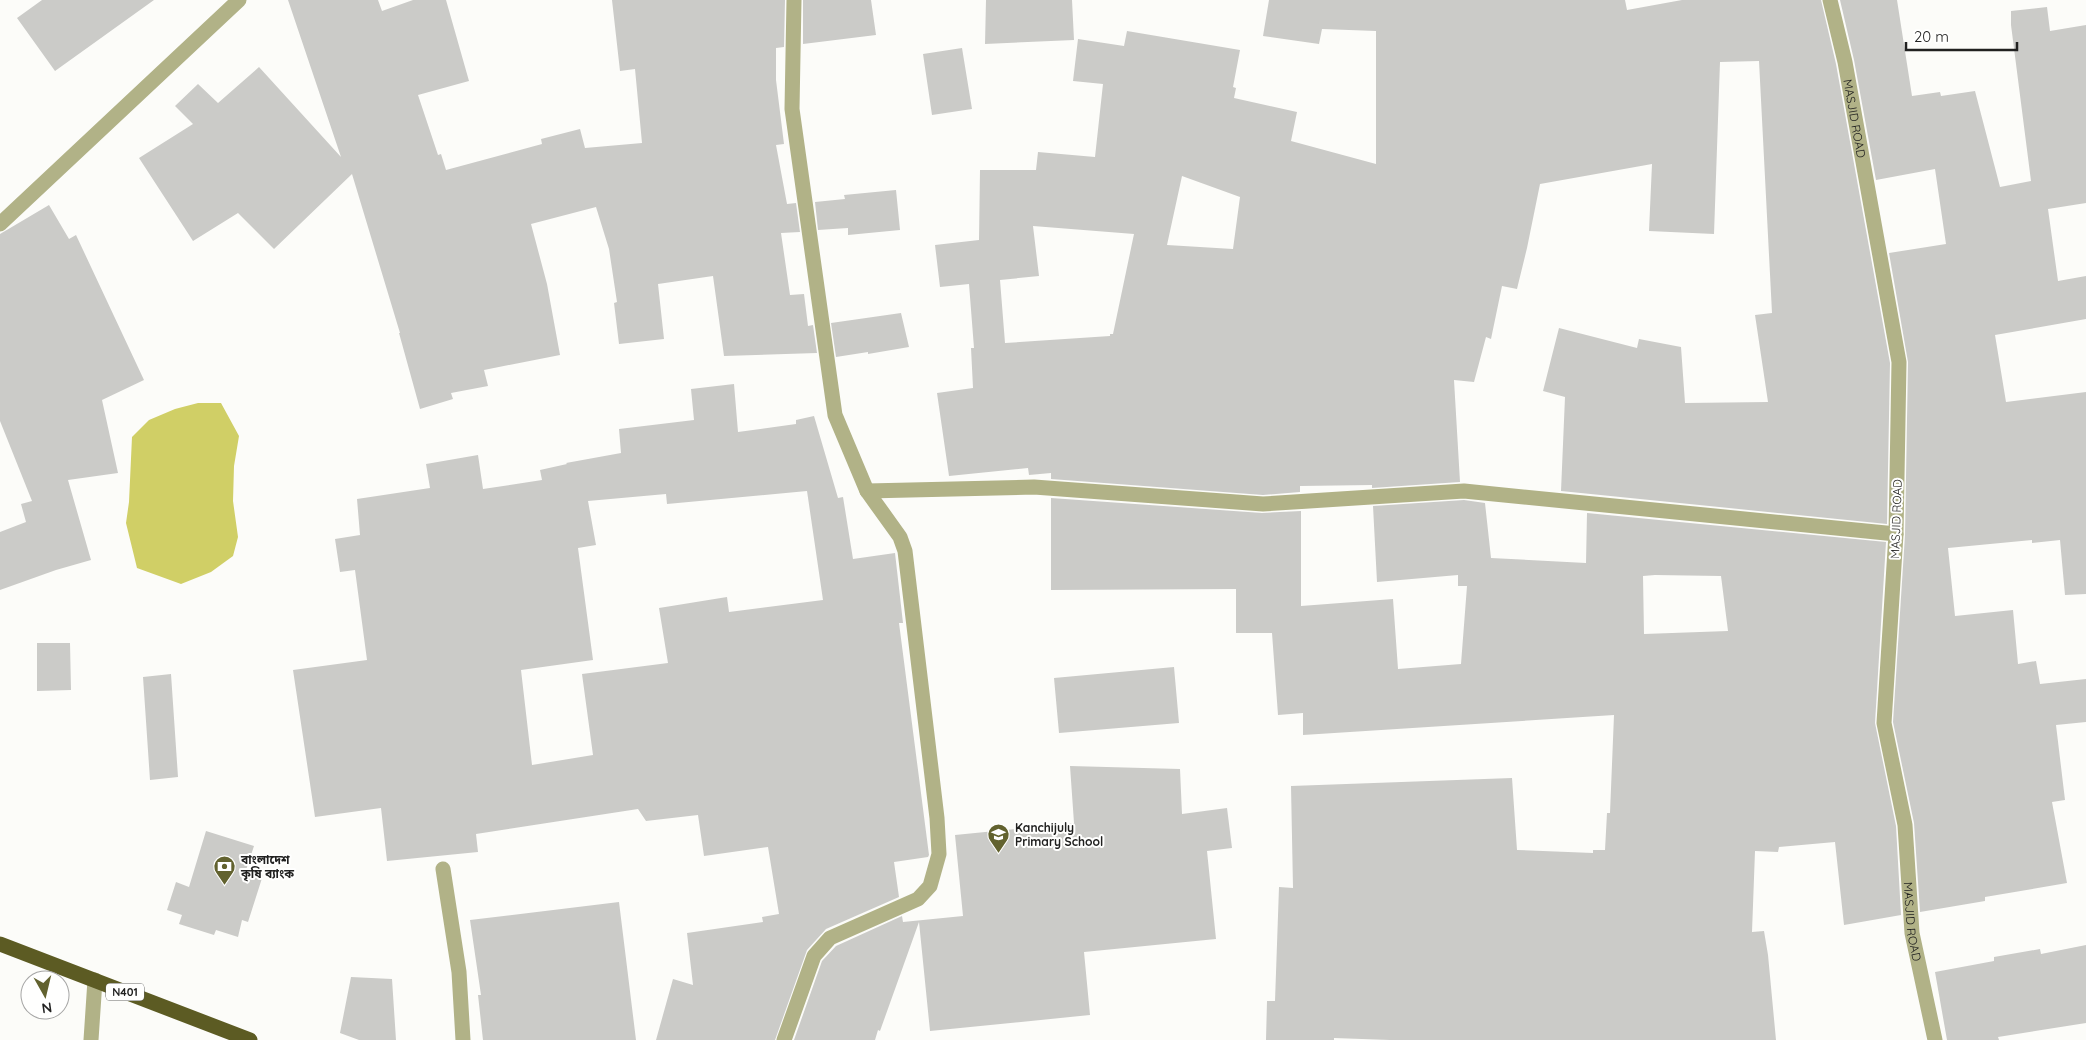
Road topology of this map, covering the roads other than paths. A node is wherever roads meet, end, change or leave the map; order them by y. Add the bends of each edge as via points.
1 (239, 0) edge
2 (794, 0) edge
3 (1830, 0) edge
4 (0, 224) edge
5 (867, 491) junction
6 (1896, 534) junction
7 (443, 869) dead end
8 (0, 944) edge
9 (95, 980) junction
10 (91, 1040) edge
11 (250, 1040) edge
12 (463, 1040) edge
13 (784, 1040) edge
14 (1935, 1040) edge

1 - 4 street
2 - 5 street via 792,109 835,414
3 - 6 street, MASJID ROAD via 1899,362
5 - 6 street via 1034,487 1262,504 1464,491
5 - 13 street via 900,537 905,551 939,854 930,886 918,899 830,938 814,956
6 - 14 street, MASJID ROAD via 1884,724 1905,826 1912,932
7 - 12 street via 459,972
8 - 9 highway, N401
9 - 10 street
9 - 11 highway, N401

